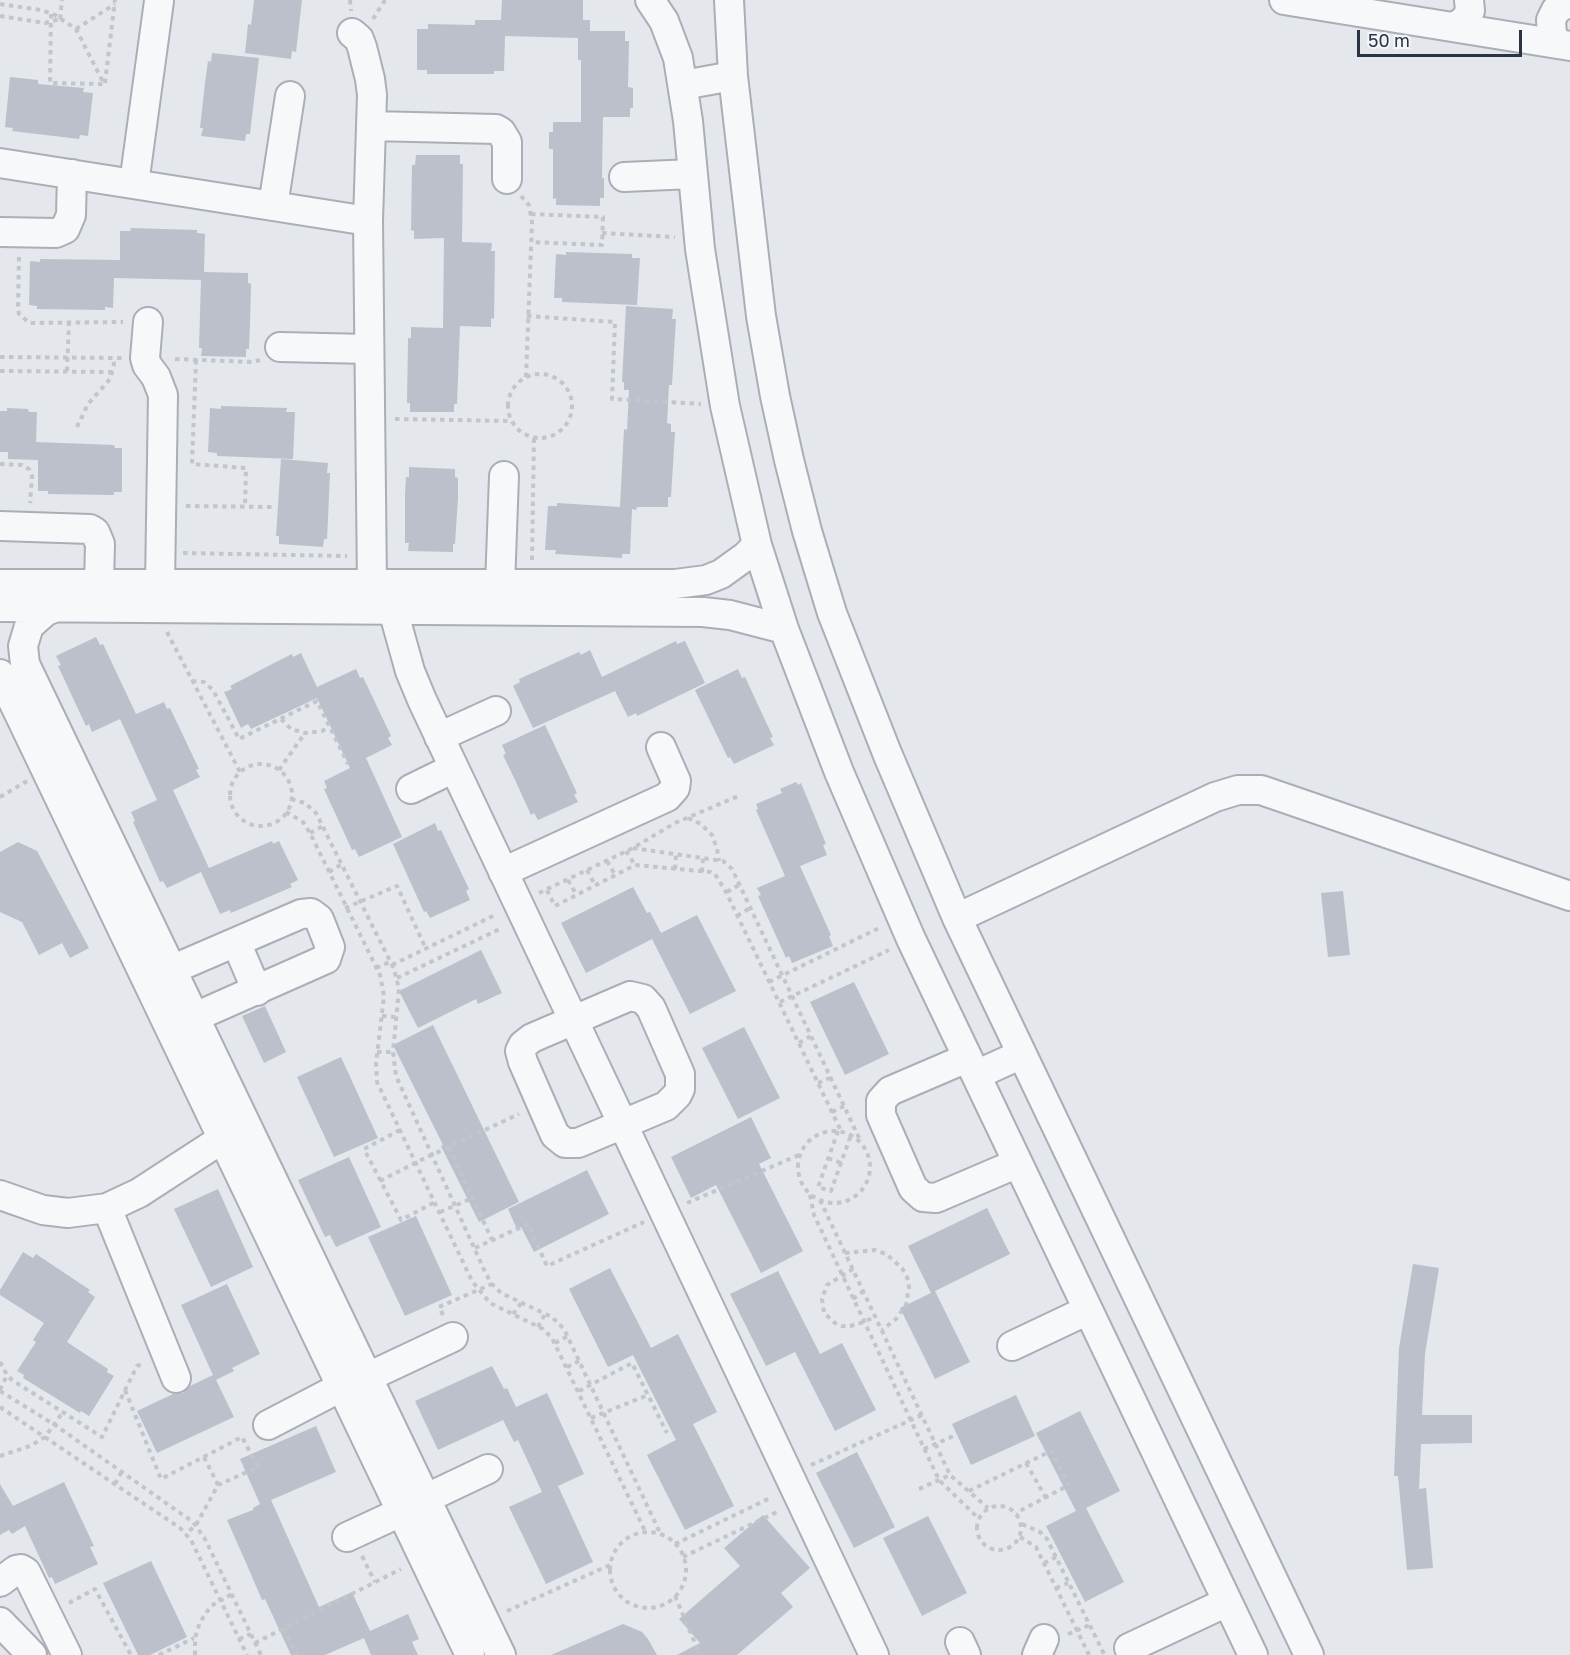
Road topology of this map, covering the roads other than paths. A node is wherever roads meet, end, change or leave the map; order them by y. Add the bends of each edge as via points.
1 (650, 0) edge
2 (729, 0) edge
3 (1284, 0) edge
4 (1469, 0) edge
5 (159, 1) edge
6 (1570, 1) edge
7 (1454, 27) junction
8 (352, 33) dead end
9 (1564, 45) edge
10 (734, 76) junction
11 (683, 85) junction
12 (290, 96) dead end
13 (372, 126) junction
14 (0, 163) edge
15 (72, 174) junction
16 (693, 174) junction
17 (624, 177) dead end
18 (507, 179) road end
19 (134, 184) junction
20 (273, 206) junction
21 (368, 221) junction
22 (9, 232) edge
23 (148, 322) road end
24 (280, 347) road end
25 (369, 350) junction
26 (504, 476) dead end
27 (0, 526) edge
28 (757, 545) junction
29 (0, 584) edge
30 (99, 584) junction
31 (372, 585) junction
32 (500, 586) junction
33 (158, 596) junction
34 (624, 599) junction
35 (0, 607) edge
36 (57, 607) junction
37 (393, 610) junction
38 (784, 629) junction
39 (0, 674) edge
40 (496, 711) dead end
41 (32, 712) junction
42 (439, 737) junction
43 (660, 747) dead end
44 (454, 768) junction
45 (411, 789) dead end
46 (503, 873) junction
47 (1570, 896) edge
48 (957, 918) junction
49 (236, 942) junction
50 (171, 970) junction
51 (257, 991) junction
52 (195, 1017) junction
53 (573, 1020) junction
54 (1022, 1054) junction
55 (971, 1066) junction
56 (623, 1124) junction
57 (222, 1139) junction
58 (1018, 1163) junction
59 (0, 1195) edge
60 (106, 1208) junction
61 (1088, 1310) junction
62 (453, 1337) road end
63 (1012, 1346) dead end
64 (171, 1366) road end
65 (368, 1377) junction
66 (341, 1387) junction
67 (268, 1425) dead end
68 (488, 1469) dead end
69 (427, 1498) junction
70 (401, 1512) junction
71 (347, 1537) dead end
72 (0, 1582) edge
73 (1227, 1602) junction
74 (0, 1622) edge
75 (1117, 1652) edge
76 (32, 1655) edge
77 (67, 1655) edge
78 (470, 1655) edge
79 (501, 1655) edge
80 (874, 1655) edge
81 (1253, 1655) edge
82 (1309, 1655) edge

1 - 11 street via 672,39
2 - 10 street
3 - 7 street
4 - 7 street via 1470,11 1465,20
5 - 19 street
6 - 9 street via 1556,10 1551,20 1552,34
7 - 9 street
8 - 13 street via 359,39 367,63
10 - 11 street
10 - 48 street via 761,316 775,396 807,531 832,612 867,703
11 - 16 street
12 - 20 street
13 - 18 street via 496,129 507,142
13 - 21 street
14 - 15 street
15 - 19 street
15 - 22 street via 71,215 65,229 56,233
16 - 17 street
16 - 28 street via 725,406
19 - 20 street
20 - 21 street
21 - 25 street
23 - 33 street via 145,358 163,395
24 - 25 street
25 - 31 street
26 - 32 street
27 - 30 street via 84,528 95,532 100,544
28 - 34 street via 734,566 706,579
28 - 38 street
29 - 30 street
30 - 33 street
31 - 32 street
31 - 33 street via 205,574
32 - 34 street via 532,586
33 - 36 street
33 - 37 street
34 - 37 street
34 - 38 street via 758,621
35 - 36 street
36 - 41 street via 29,626 23,645
37 - 42 street via 410,671
38 - 55 street via 839,772
39 - 41 street
40 - 42 street
41 - 50 street
41 - 57 street
42 - 44 street
43 - 46 street via 676,781 672,793
44 - 45 street
44 - 46 street
46 - 53 street
47 - 48 street via 1261,790 1238,790 1215,797
48 - 54 street
49 - 50 street
49 - 51 street
49 - 51 street via 306,912 319,919 330,947 326,960
50 - 52 street
51 - 52 street
52 - 65 street
53 - 56 street
53 - 56 street via 526,1041 520,1051 555,1135 565,1143 578,1143
53 - 56 street via 630,996 643,999 651,1008 680,1074 680,1089 666,1106
54 - 55 street
54 - 82 street
55 - 58 street
55 - 58 street via 890,1091 881,1101 881,1115 913,1188 923,1197 936,1198
56 - 80 street
57 - 60 street via 139,1193
57 - 66 street
58 - 61 street
59 - 60 street via 43,1210 68,1213
60 - 64 street
61 - 63 street
61 - 73 street
62 - 65 street
65 - 69 street
66 - 67 street
66 - 70 street
68 - 69 street
69 - 79 street
70 - 71 street
70 - 78 street
72 - 77 street via 16,1570 23,1570
73 - 75 street
73 - 81 street
74 - 76 street

